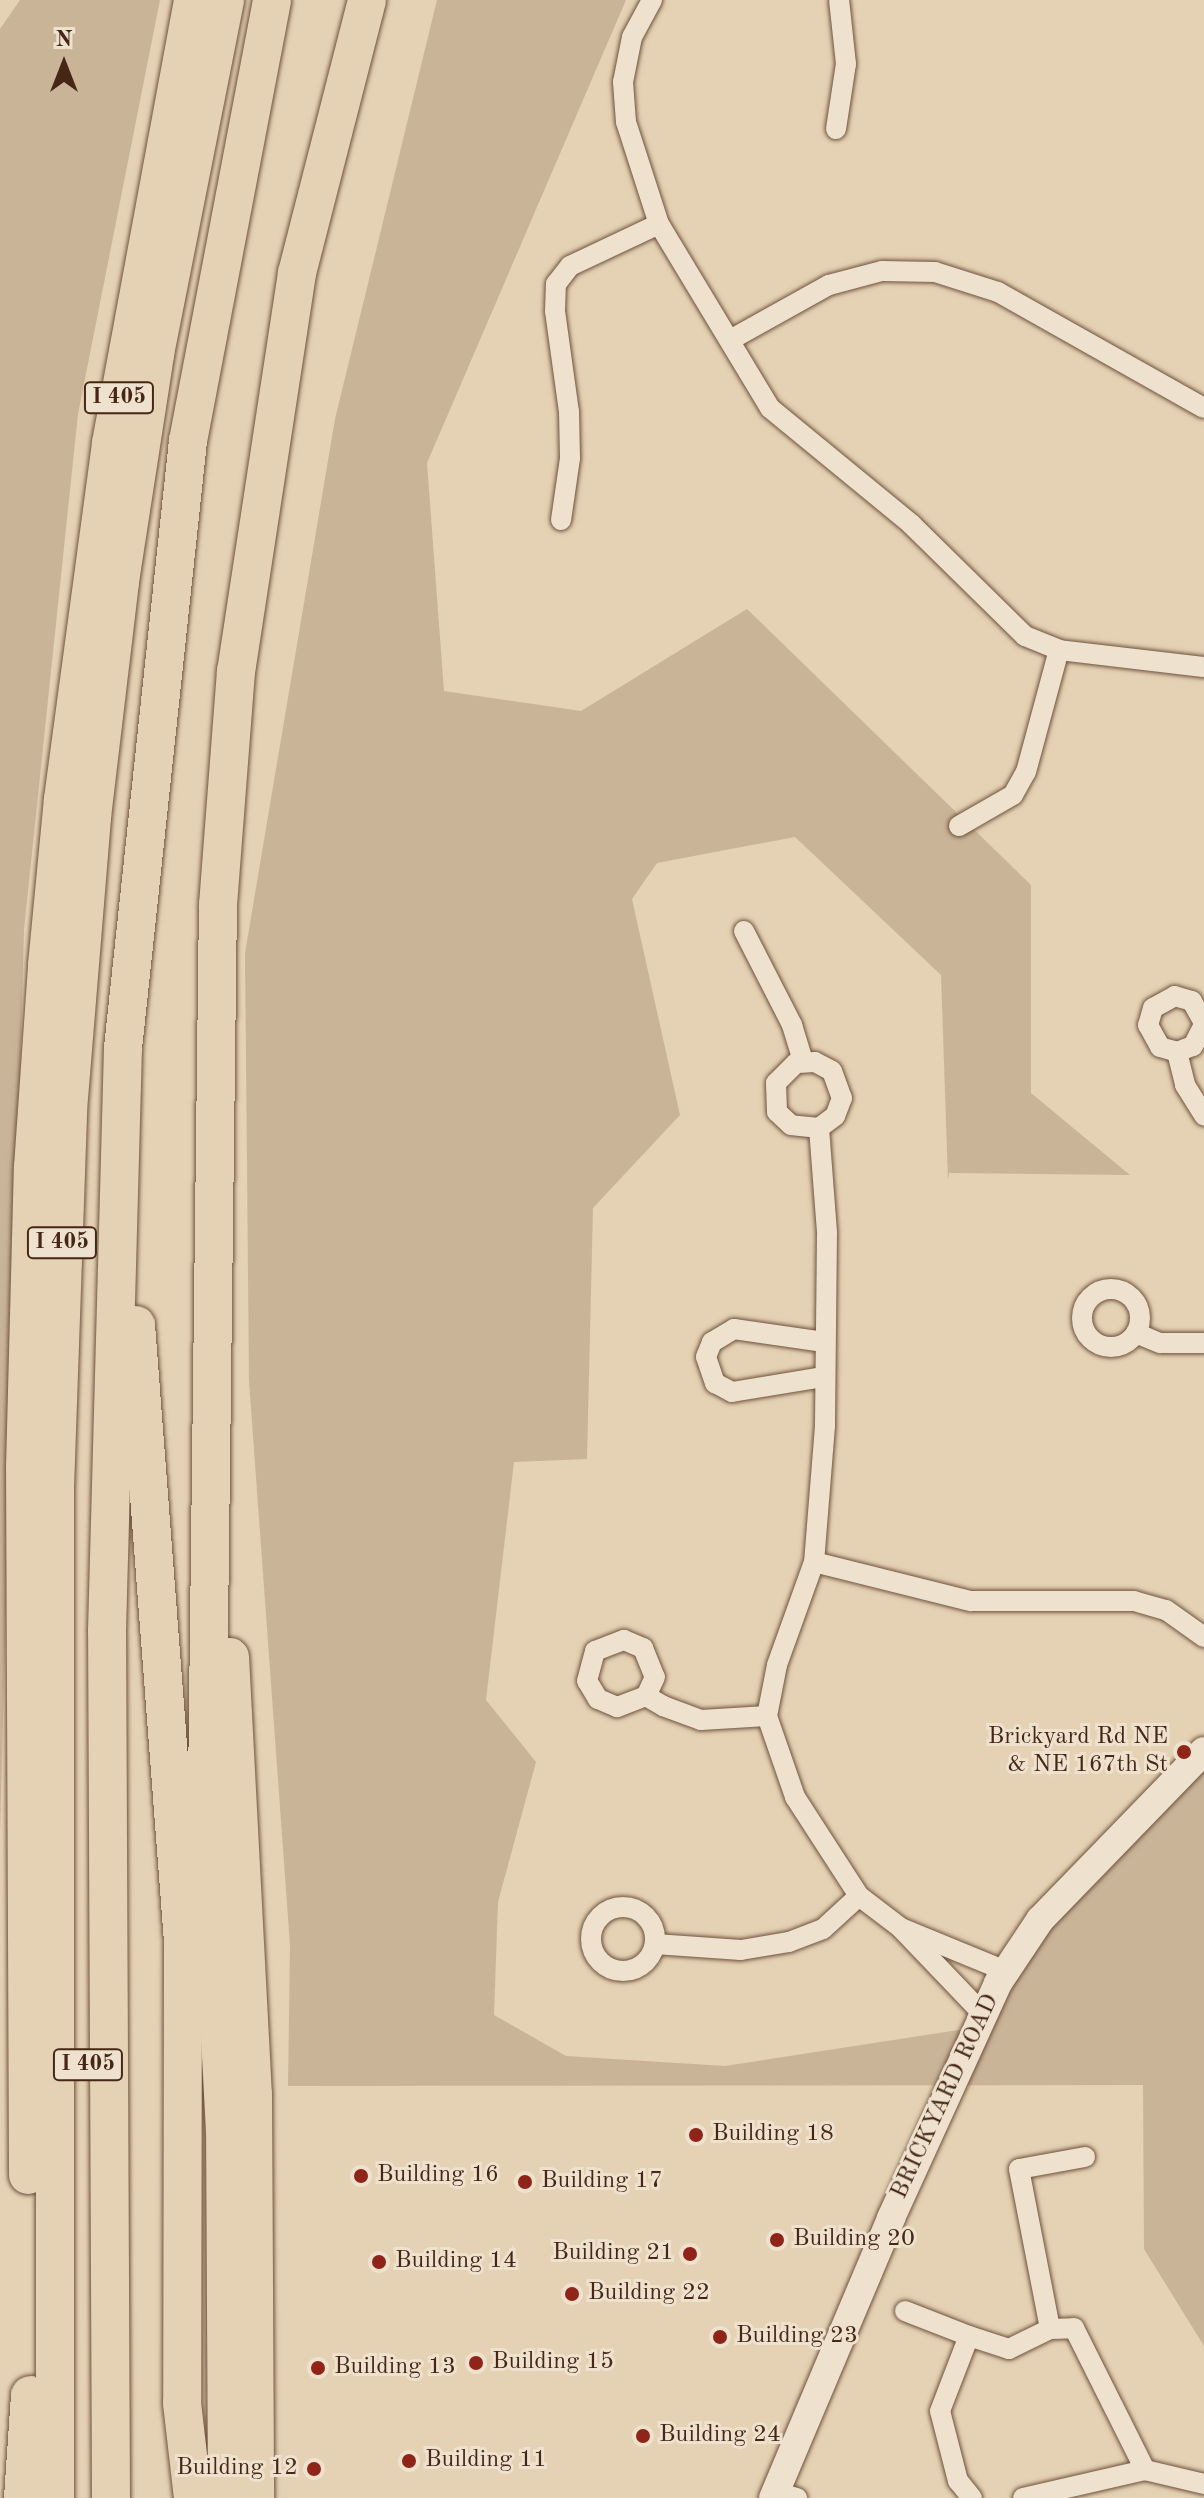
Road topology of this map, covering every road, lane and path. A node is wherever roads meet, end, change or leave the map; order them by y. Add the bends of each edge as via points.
1 (193, 0) edge
2 (225, 0) edge
3 (251, 0) edge
4 (272, 0) edge
5 (367, 0) edge
6 (652, 0) edge
7 (839, 0) edge
8 (836, 129) dead end
9 (659, 224) junction
10 (730, 340) junction
11 (1204, 408) edge
12 (561, 520) dead end
13 (1059, 650) junction
14 (1204, 667) edge
15 (959, 826) dead end
16 (744, 931) dead end
17 (1204, 1023) edge
18 (123, 1048) junction
19 (1177, 1052) junction
20 (803, 1062) junction
21 (1204, 1116) edge
22 (819, 1128) junction
23 (1136, 1333) dead end
24 (824, 1342) junction
25 (1204, 1343) edge
26 (824, 1377) junction
27 (215, 1411) junction
28 (814, 1562) junction
29 (1204, 1637) edge
30 (646, 1696) dead end
31 (767, 1716) junction
32 (1204, 1751) edge
33 (859, 1896) junction
34 (901, 1928) junction
35 (655, 1944) dead end
36 (1006, 1971) junction
37 (984, 2015) junction
38 (1085, 2157) dead end
39 (905, 2311) dead end
40 (1050, 2329) junction
41 (969, 2336) junction
42 (30, 2395) junction
43 (1145, 2470) junction
44 (1204, 2484) edge
45 (782, 2496) edge
46 (23, 2498) edge
47 (30, 2498) edge
48 (55, 2498) edge
49 (89, 2498) edge
50 (111, 2498) edge
51 (193, 2498) edge
52 (227, 2498) edge
53 (255, 2498) edge
54 (972, 2498) edge
55 (1023, 2498) edge

1 - 42 highway, I 405 via 111,443 83,645 63,799 34,1151 25,1499
2 - 48 highway, I 405 via 155,354 120,581 92,817 69,1094 54,1519
3 - 49 highway, I 405 via 163,482 129,749 104,1021 88,1468
4 - 18 highway, I 405 via 188,441
5 - 27 highway via 297,273 236,672 213,1038
6 - 9 street via 632,37 623,82 626,122
7 - 8 street via 846,64
9 - 10 street
9 - 12 street via 570,266 556,284 570,458
10 - 11 street via 829,285 882,271 935,272 998,292
10 - 13 street via 770,408 911,524 1025,636
13 - 14 street
13 - 15 street via 1026,772 1013,795
16 - 20 street via 792,1025
17 - 19 street via 1193,1046
17 - 19 street via 1198,1007 1184,997 1167,997 1153,1008 1148,1025 1154,1041
18 - 50 highway, I 405 via 107,1631
18 - 51 highway via 138,1099 133,1218 136,1345 183,1941 185,2450
19 - 21 street via 1185,1085
20 - 22 street via 824,1066 841,1088 840,1108
20 - 22 street via 780,1075 774,1102 791,1125
22 - 24 street via 827,1233
23 - 25 street via 1160,1343
24 - 26 street
24 - 26 street via 734,1329 712,1342 706,1357 715,1383 732,1392
26 - 28 street
27 - 52 highway via 206,1617 207,1773 225,2132
27 - 53 highway via 247,1939
28 - 29 street via 971,1601 1134,1601 1166,1610
28 - 31 street via 777,1665
30 - 31 street via 701,1720
31 - 33 street via 795,1797
32 - 36 street, BRICKYARD ROAD via 1040,1920
33 - 34 street
33 - 35 street via 823,1929 789,1942 741,1950
34 - 36 street
34 - 37 street
36 - 37 street, BRICKYARD ROAD
37 - 45 street, BRICKYARD ROAD via 891,2218
38 - 40 street via 1019,2169
39 - 41 street
40 - 41 street via 1009,2349
40 - 43 street via 1074,2328
41 - 54 street via 940,2411 958,2481
42 - 46 highway
42 - 47 highway, I 405
43 - 44 street
43 - 55 street

